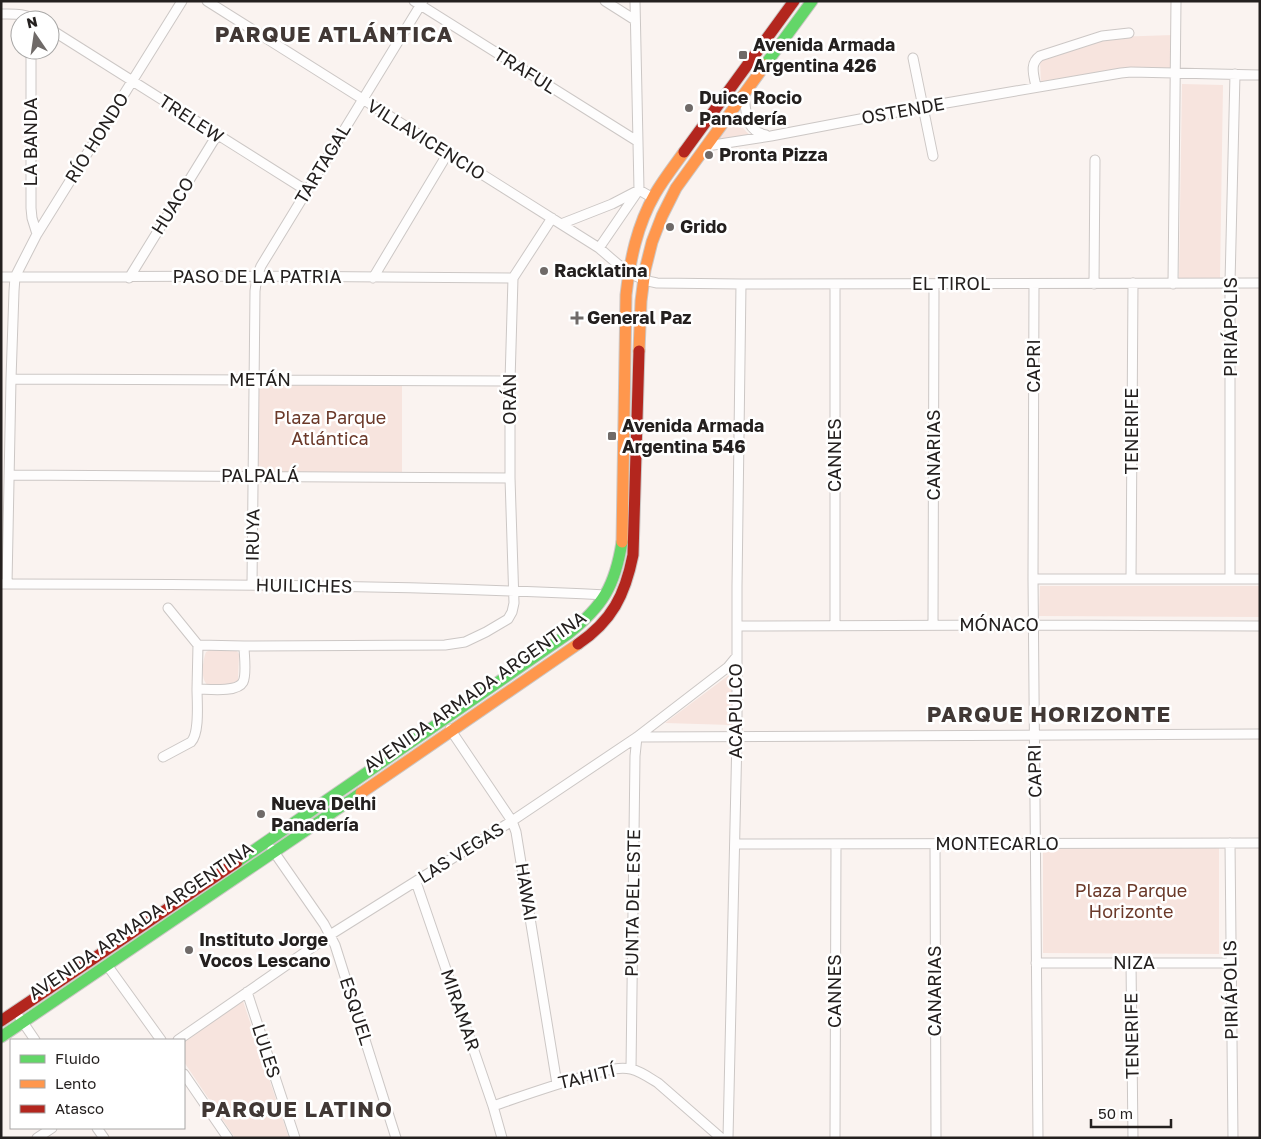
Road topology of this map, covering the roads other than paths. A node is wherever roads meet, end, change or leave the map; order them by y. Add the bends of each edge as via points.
1 (182, 1) edge
2 (207, 1) edge
3 (605, 1) edge
4 (635, 1) edge
5 (794, 1) edge
6 (812, 1) edge
7 (1176, 1) edge
8 (419, 3) edge
9 (635, 20) junction
10 (1130, 33) dead end
11 (60, 35) edge
12 (913, 58) dead end
13 (31, 60) edge
14 (1175, 73) junction
15 (1235, 74) junction
16 (1260, 75) edge
17 (133, 81) junction
18 (1036, 87) junction
19 (744, 94) junction
20 (363, 100) junction
21 (923, 107) junction
22 (217, 135) junction
23 (771, 136) junction
24 (637, 141) junction
25 (707, 146) junction
26 (448, 153) junction
27 (933, 156) dead end
28 (1095, 160) dead end
29 (639, 190) junction
30 (307, 192) junction
31 (653, 198) junction
32 (552, 218) junction
33 (561, 224) junction
34 (37, 234) junction
35 (599, 248) junction
36 (628, 273) junction
37 (257, 276) junction
38 (1, 277) edge
39 (15, 278) junction
40 (129, 278) junction
41 (373, 278) junction
42 (514, 278) junction
43 (643, 281) junction
44 (1133, 283) junction
45 (1230, 283) junction
46 (1260, 283) edge
47 (741, 284) junction
48 (835, 284) junction
49 (934, 284) junction
50 (1034, 284) junction
51 (1094, 284) junction
52 (1173, 284) junction
53 (11, 379) junction
54 (254, 380) junction
55 (510, 381) junction
56 (9, 475) junction
57 (253, 476) junction
58 (510, 478) junction
59 (1131, 579) junction
60 (1230, 579) junction
61 (1034, 580) junction
62 (1260, 580) edge
63 (4, 584) edge
64 (252, 584) junction
65 (513, 590) junction
66 (606, 595) junction
67 (168, 608) dead end
68 (835, 625) junction
69 (933, 625) junction
70 (1034, 625) junction
71 (738, 626) junction
72 (1260, 626) edge
73 (198, 645) junction
74 (244, 646) junction
75 (737, 656) junction
76 (197, 689) junction
77 (444, 720) junction
78 (452, 732) junction
79 (1260, 734) edge
80 (1034, 735) junction
81 (737, 736) junction
82 (637, 737) junction
83 (163, 756) dead end
84 (512, 821) junction
85 (266, 842) junction
86 (1260, 842) edge
87 (1036, 843) junction
88 (1230, 843) junction
89 (735, 844) junction
90 (836, 844) junction
91 (935, 844) junction
92 (274, 852) junction
93 (416, 882) junction
94 (330, 935) junction
95 (1036, 963) junction
96 (1131, 963) junction
97 (1231, 963) junction
98 (108, 965) junction
99 (247, 992) junction
100 (15, 1012) junction
101 (1, 1021) edge
102 (23, 1022) junction
103 (1, 1037) edge
104 (34, 1039) edge
105 (160, 1039) edge
106 (179, 1039) edge
107 (631, 1069) junction
108 (185, 1075) edge
109 (557, 1084) junction
110 (493, 1106) junction
111 (50, 1129) edge
112 (37, 1138) edge
113 (228, 1138) edge
114 (295, 1138) edge
115 (396, 1138) edge
116 (502, 1138) edge
117 (721, 1138) edge
118 (728, 1138) edge
119 (835, 1138) edge
120 (936, 1138) edge
121 (1038, 1138) edge
122 (1133, 1138) edge
123 (1233, 1138) edge

1 - 17 street, RÍO HONDO
2 - 20 street, VILLAVICENCIO
3 - 9 street
4 - 9 street
5 - 31 main road, AVENIDA ARMADA ARGENTINA
6 - 19 main road, AVENIDA ARMADA ARGENTINA
7 - 14 street
8 - 20 street, TARTAGAL
8 - 24 street, TRAFUL
9 - 24 street
10 - 18 street via 1102,36 1040,56 1033,64
11 - 17 street, TRELEW
12 - 21 street
13 - 34 street, LA BANDA via 31,208
14 - 15 street, OSTENDE
14 - 18 street, OSTENDE via 1121,73
14 - 52 street
15 - 16 street, OSTENDE
15 - 45 street, PIRIÁPOLIS
17 - 22 street, TRELEW
17 - 34 street, RÍO HONDO
18 - 21 street, OSTENDE
19 - 23 street via 747,116 753,129
19 - 25 main road, AVENIDA ARMADA ARGENTINA
20 - 26 street, VILLAVICENCIO
20 - 30 street, TARTAGAL
21 - 23 street, OSTENDE
21 - 27 street
22 - 30 street, TRELEW
22 - 40 street, HUACO
23 - 25 street, OSTENDE
24 - 29 street
25 - 43 main road, AVENIDA ARMADA ARGENTINA via 676,188 660,218
26 - 32 street, VILLAVICENCIO
26 - 41 street
28 - 51 street
29 - 31 street
29 - 33 street
29 - 35 street
30 - 37 street, TARTAGAL
31 - 36 main road, AVENIDA ARMADA ARGENTINA via 642,222
32 - 33 street, VILLAVICENCIO
32 - 42 street
33 - 35 street, VILLAVICENCIO
34 - 39 street, RÍO HONDO
35 - 36 street, VILLAVICENCIO
36 - 43 street, VILLAVICENCIO
36 - 66 main road, AVENIDA ARMADA ARGENTINA via 624,318 622,542 618,565
37 - 40 street, PASO DE LA PATRIA
37 - 41 street, PASO DE LA PATRIA
37 - 54 street, IRUYA
38 - 39 street, PASO DE LA PATRIA
39 - 40 street, PASO DE LA PATRIA
39 - 53 street
41 - 42 street, PASO DE LA PATRIA
42 - 55 street, ORÁN
43 - 47 street, EL TIROL
43 - 78 main road, AVENIDA ARMADA ARGENTINA via 634,541 626,588 613,610 590,636
44 - 51 street, EL TIROL
44 - 52 street, EL TIROL
44 - 59 street, TENERIFE
45 - 46 street, EL TIROL
45 - 52 street, EL TIROL
45 - 60 street, PIRIÁPOLIS
47 - 48 street, EL TIROL
47 - 71 street, ACAPULCO
48 - 49 street, EL TIROL
48 - 68 street, CANNES
49 - 50 street, EL TIROL
49 - 69 street, CANARIAS
50 - 51 street, EL TIROL
50 - 61 street, CAPRI
53 - 54 street, METÁN
53 - 56 street
54 - 55 street, METÁN
54 - 57 street, IRUYA
55 - 58 street, ORÁN
56 - 57 street, PALPALÁ
56 - 63 street
57 - 58 street, PALPALÁ
57 - 64 street, IRUYA
58 - 65 street, ORÁN
59 - 60 street
59 - 61 street
60 - 62 street
61 - 70 street, CAPRI
63 - 64 street, HUILICHES
64 - 65 street, HUILICHES
65 - 66 street, HUILICHES
65 - 74 street, ORÁN via 514,603 508,619 465,642 445,645
66 - 77 main road, AVENIDA ARMADA ARGENTINA via 582,624
67 - 73 street
68 - 69 street, MÓNACO
68 - 71 street, MÓNACO
69 - 70 street, MÓNACO
70 - 72 street, MÓNACO
70 - 80 street, CAPRI
71 - 75 street, ACAPULCO
73 - 74 street
73 - 76 street
74 - 76 street via 243,683 230,689
75 - 81 street, ACAPULCO
75 - 82 street, LAS VEGAS
76 - 83 street via 194,739
77 - 78 street, HAWAI
77 - 85 main road, AVENIDA ARMADA ARGENTINA
78 - 84 street, HAWAI
78 - 92 main road, AVENIDA ARMADA ARGENTINA
79 - 80 street
80 - 81 street
80 - 87 street, CAPRI
81 - 82 street
81 - 89 street, ACAPULCO
82 - 84 street, LAS VEGAS
82 - 107 street, PUNTA DEL ESTE via 634,756
84 - 93 street, LAS VEGAS
84 - 109 street, HAWAI
85 - 92 street, ESQUEL
85 - 100 main road, AVENIDA ARMADA ARGENTINA
86 - 88 street, MONTECARLO
87 - 88 street, MONTECARLO
87 - 91 street, MONTECARLO
87 - 95 street, CAPRI
88 - 97 street, PIRIÁPOLIS
89 - 90 street, MONTECARLO
89 - 118 street, ACAPULCO
90 - 91 street, MONTECARLO
90 - 119 street, CANNES
91 - 120 street, CANARIAS
92 - 94 street, ESQUEL
92 - 98 main road, AVENIDA ARMADA ARGENTINA
93 - 94 street, LAS VEGAS
93 - 110 street, MIRAMAR
94 - 99 street, LAS VEGAS
94 - 115 street, ESQUEL
95 - 96 street, NIZA
95 - 121 street, CAPRI
96 - 97 street, NIZA
96 - 122 street, TENERIFE
97 - 123 street, PIRIÁPOLIS
98 - 102 main road, AVENIDA ARMADA ARGENTINA
98 - 105 street
99 - 106 street, LAS VEGAS
99 - 114 street, LULES
100 - 101 main road, AVENIDA ARMADA ARGENTINA
100 - 102 street
102 - 103 main road, AVENIDA ARMADA ARGENTINA
102 - 104 street
107 - 109 street, TAHITÍ via 609,1070
107 - 117 street, TAHITÍ via 658,1083
108 - 113 street
109 - 110 street, TAHITÍ
110 - 116 street, MIRAMAR
111 - 112 street

